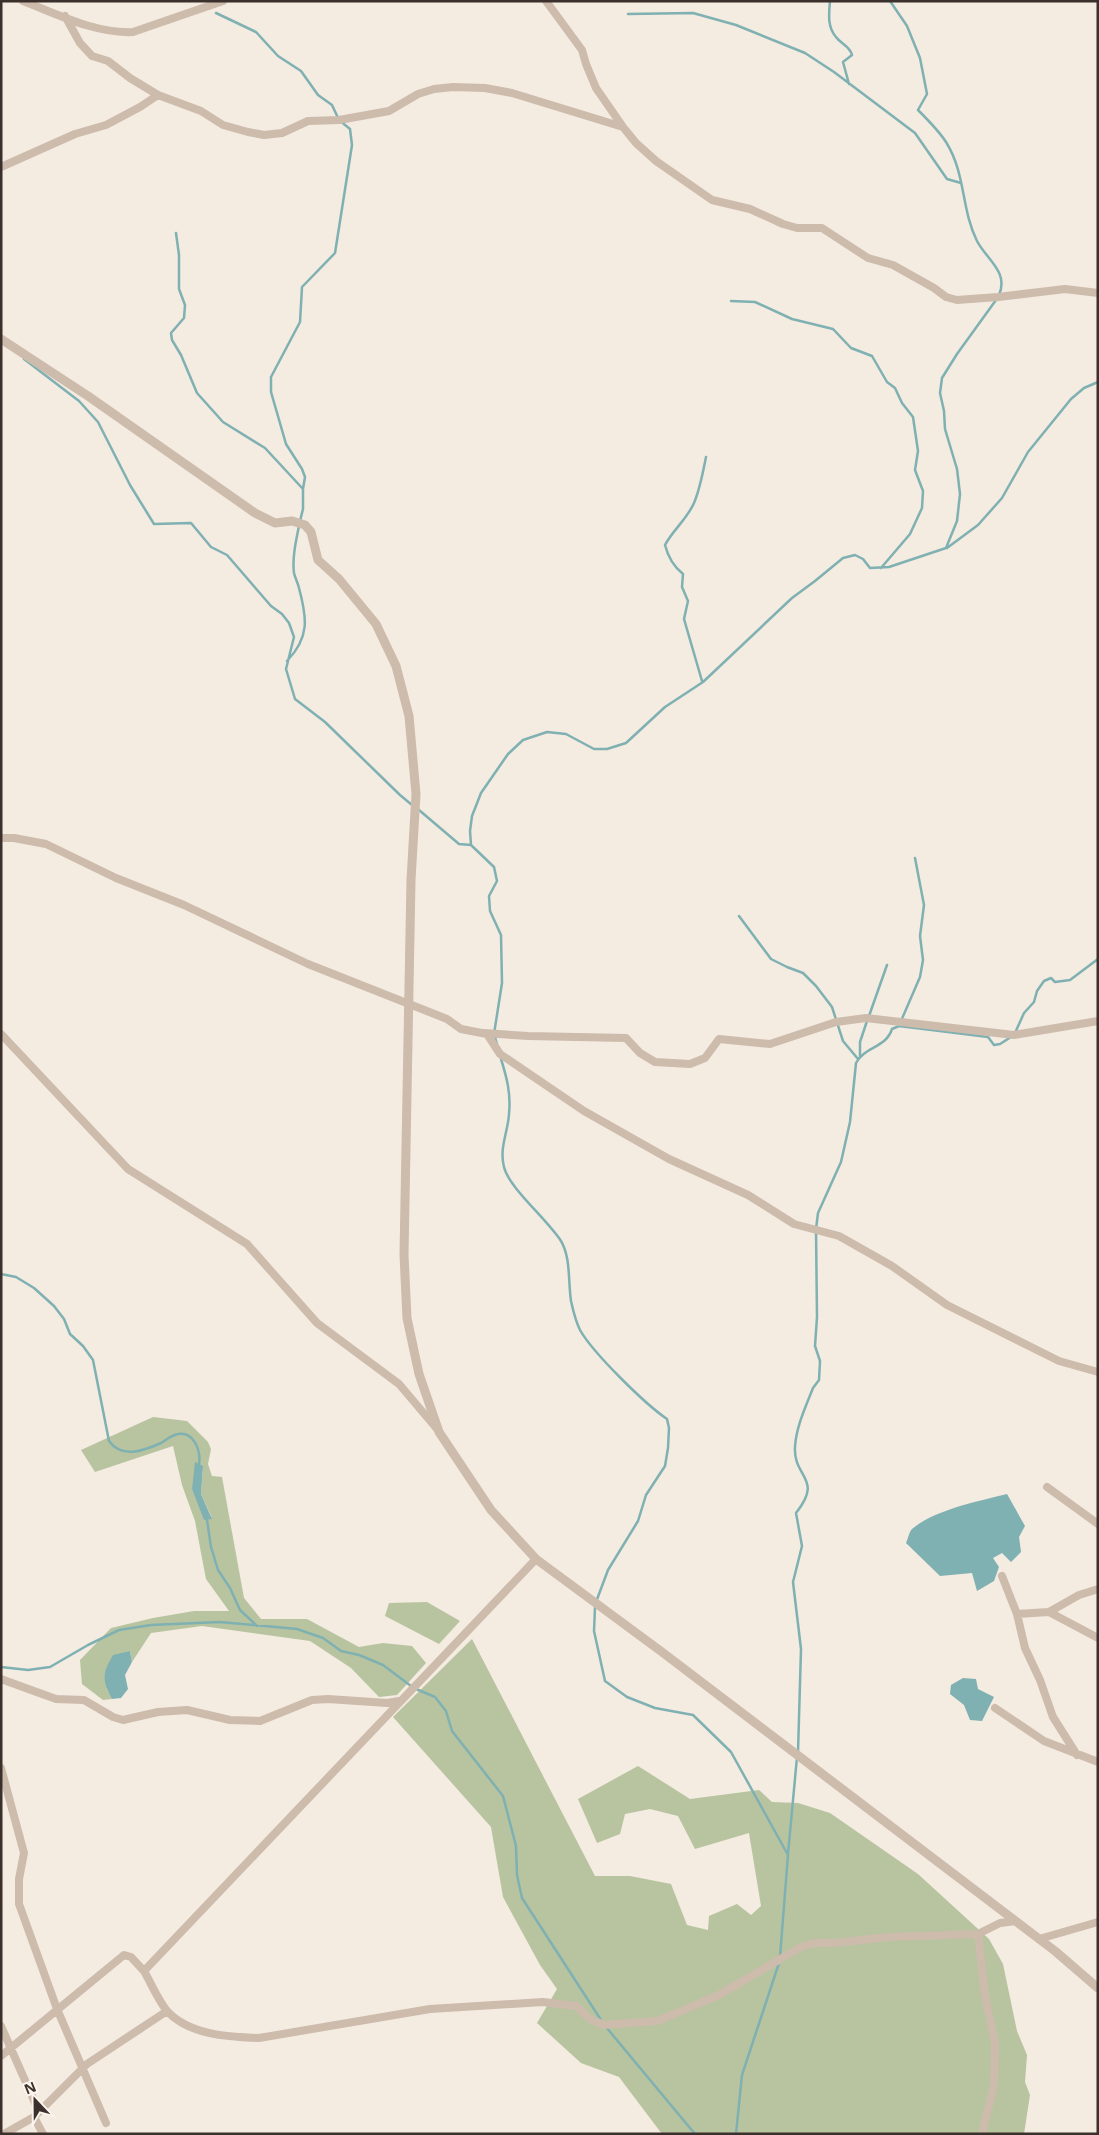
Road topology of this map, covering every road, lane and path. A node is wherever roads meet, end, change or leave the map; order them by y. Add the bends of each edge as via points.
1 (23, 1) edge
2 (223, 1) edge
3 (546, 1) edge
4 (65, 16) junction
5 (158, 95) junction
6 (623, 127) junction
7 (1, 167) edge
8 (1098, 292) edge
9 (1, 339) edge
10 (1, 838) edge
11 (408, 1005) junction
12 (1098, 1021) edge
13 (484, 1033) junction
14 (1, 1034) edge
15 (1098, 1372) edge
16 (439, 1432) junction
17 (1047, 1487) dead end
18 (1098, 1524) edge
19 (536, 1559) junction
20 (1002, 1576) dead end
21 (1098, 1589) edge
22 (1048, 1612) junction
23 (1017, 1614) junction
24 (1098, 1638) edge
25 (1, 1678) edge
26 (399, 1701) junction
27 (995, 1708) dead end
28 (1077, 1755) junction
29 (1098, 1762) edge
30 (1, 1768) edge
31 (1016, 1921) junction
32 (1098, 1922) edge
33 (978, 1934) junction
34 (1039, 1938) junction
35 (144, 1970) junction
36 (1098, 1988) edge
37 (57, 2009) junction
38 (167, 2011) junction
39 (1, 2026) edge
40 (10, 2048) junction
41 (1, 2056) edge
42 (82, 2069) junction
43 (36, 2115) junction
44 (106, 2123) dead end
45 (4, 2134) edge
46 (43, 2134) edge
47 (982, 2134) edge

1 - 4 street
2 - 4 street via 133,32 120,33
3 - 6 street via 582,50 596,88
4 - 5 street via 80,43 92,56 108,62
5 - 6 street via 200,111 223,125 264,135 282,133 308,121 389,112 418,94 453,87 512,93
5 - 7 street via 106,125 76,134
6 - 8 street via 656,161 712,200 750,209 797,228 822,228 868,258 893,265 946,297 966,301 1065,289
9 - 11 street via 254,513 275,523 292,521 305,525 311,532 318,560 339,579 376,624 396,666 408,716 416,794
10 - 11 street via 46,844 308,964
11 - 13 street via 447,1019 461,1029
11 - 16 street via 404,1255 407,1318 419,1374
12 - 13 street via 1014,1035 866,1018 836,1022 770,1044 719,1039 706,1058 690,1064 655,1062 640,1053 626,1038
13 - 15 street via 500,1054 568,1100 669,1159 748,1195 794,1224 839,1236 892,1266 947,1305 1059,1361
14 - 16 street via 128,1169 247,1244 317,1323 399,1384
16 - 19 street via 491,1510
17 - 18 street
19 - 26 street
19 - 31 street
20 - 23 street
21 - 22 street
22 - 23 street
22 - 24 street
23 - 28 street via 1025,1648 1054,1717
25 - 26 street via 56,1699 84,1700 123,1720 158,1712 187,1710 230,1720 260,1721 312,1700
26 - 35 street
27 - 28 street via 1044,1741
28 - 29 street
30 - 37 street via 24,1853 19,1904
31 - 33 street via 1000,1923
31 - 34 street
32 - 34 street
33 - 38 street via 815,1943 801,1947 717,1996 656,2021 604,2025 590,2020 576,2006 543,2002 430,2009 259,2038 241,2038 191,2028
33 - 47 street via 985,1996 995,2043 994,2085
34 - 36 street
35 - 37 street via 131,1957 124,1955
35 - 38 street
37 - 40 street
37 - 42 street
38 - 42 street
39 - 40 street
40 - 41 street
40 - 43 street
42 - 43 street
42 - 44 street
43 - 45 street
43 - 46 street

